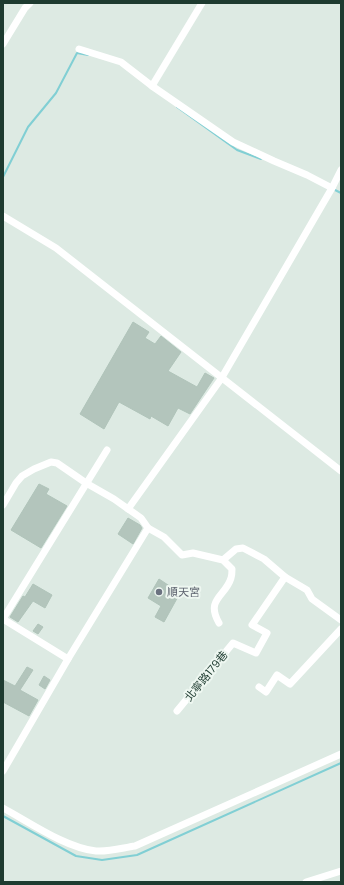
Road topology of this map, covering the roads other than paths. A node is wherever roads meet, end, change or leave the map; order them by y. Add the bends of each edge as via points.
1 (30, 3) edge
2 (202, 3) edge
3 (3, 44) edge
4 (79, 49) dead end
5 (152, 86) junction
6 (341, 170) edge
7 (332, 188) junction
8 (3, 216) edge
9 (221, 379) junction
10 (107, 450) dead end
11 (341, 471) edge
12 (86, 483) junction
13 (3, 505) edge
14 (128, 509) junction
15 (148, 528) junction
16 (223, 560) junction
17 (285, 577) junction
18 (3, 619) edge
19 (341, 620) edge
20 (219, 623) dead end
21 (341, 628) edge
22 (68, 659) junction
23 (259, 687) dead end
24 (176, 711) dead end
25 (341, 754) edge
26 (3, 771) edge
27 (3, 808) edge
28 (341, 871) edge
29 (306, 882) edge

1 - 3 street
2 - 5 street
4 - 5 street via 121,62
5 - 7 street via 233,142
6 - 7 street
7 - 9 street
8 - 9 street via 56,248
9 - 11 street
9 - 14 street
10 - 12 street
12 - 13 street via 51,462 22,476
12 - 14 street
12 - 18 street
14 - 15 street
15 - 16 street via 164,537 182,555 193,553
15 - 22 street
16 - 17 street via 236,549 243,548 264,558
16 - 20 street via 232,568 231,579 216,601 215,615
17 - 19 street via 307,590 312,599
17 - 24 street, 北寧路179巷 via 252,625 267,633 256,653 233,643
18 - 22 street
21 - 23 street via 290,684 276,675 266,692
22 - 26 street
25 - 27 street via 135,846 110,851 77,847
28 - 29 street

